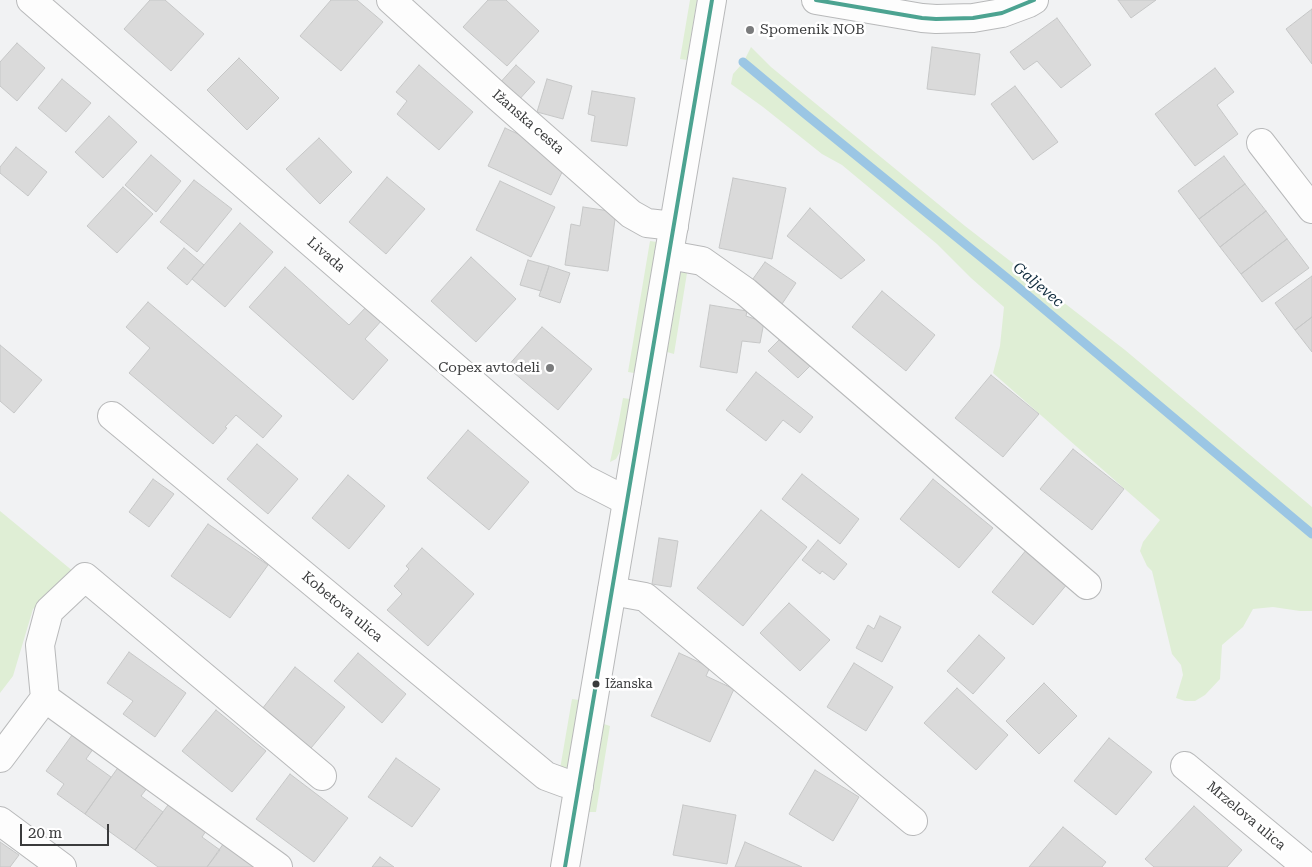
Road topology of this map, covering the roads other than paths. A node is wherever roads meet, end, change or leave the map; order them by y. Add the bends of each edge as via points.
1 (31, 0) edge
2 (391, 0) edge
3 (712, 0) edge
4 (816, 0) edge
5 (1034, 0) edge
6 (1261, 143) dead end
7 (1312, 209) edge
8 (674, 226) junction
9 (669, 255) junction
10 (112, 416) dead end
11 (627, 501) junction
12 (1087, 585) dead end
13 (612, 591) junction
14 (45, 698) junction
15 (0, 758) edge
16 (1185, 766) dead end
17 (322, 776) dead end
18 (579, 786) junction
19 (0, 820) edge
20 (913, 821) dead end
21 (62, 867) edge
22 (278, 867) edge
23 (565, 867) edge
24 (1307, 867) edge

1 - 11 street, Livada via 584,479
2 - 8 street, Ižanska cesta via 631,214 647,223
3 - 8 street
4 - 5 street via 936,19 1002,13
6 - 7 street
8 - 9 street
9 - 11 street
9 - 12 street via 702,261 746,292
10 - 18 street, Kobetova ulica via 546,776
11 - 13 street
13 - 18 street
13 - 20 street via 645,596
14 - 15 street
14 - 17 street via 40,645 49,611 86,576
14 - 22 street
16 - 24 street, Mrzelova ulica
18 - 23 street
19 - 21 street

